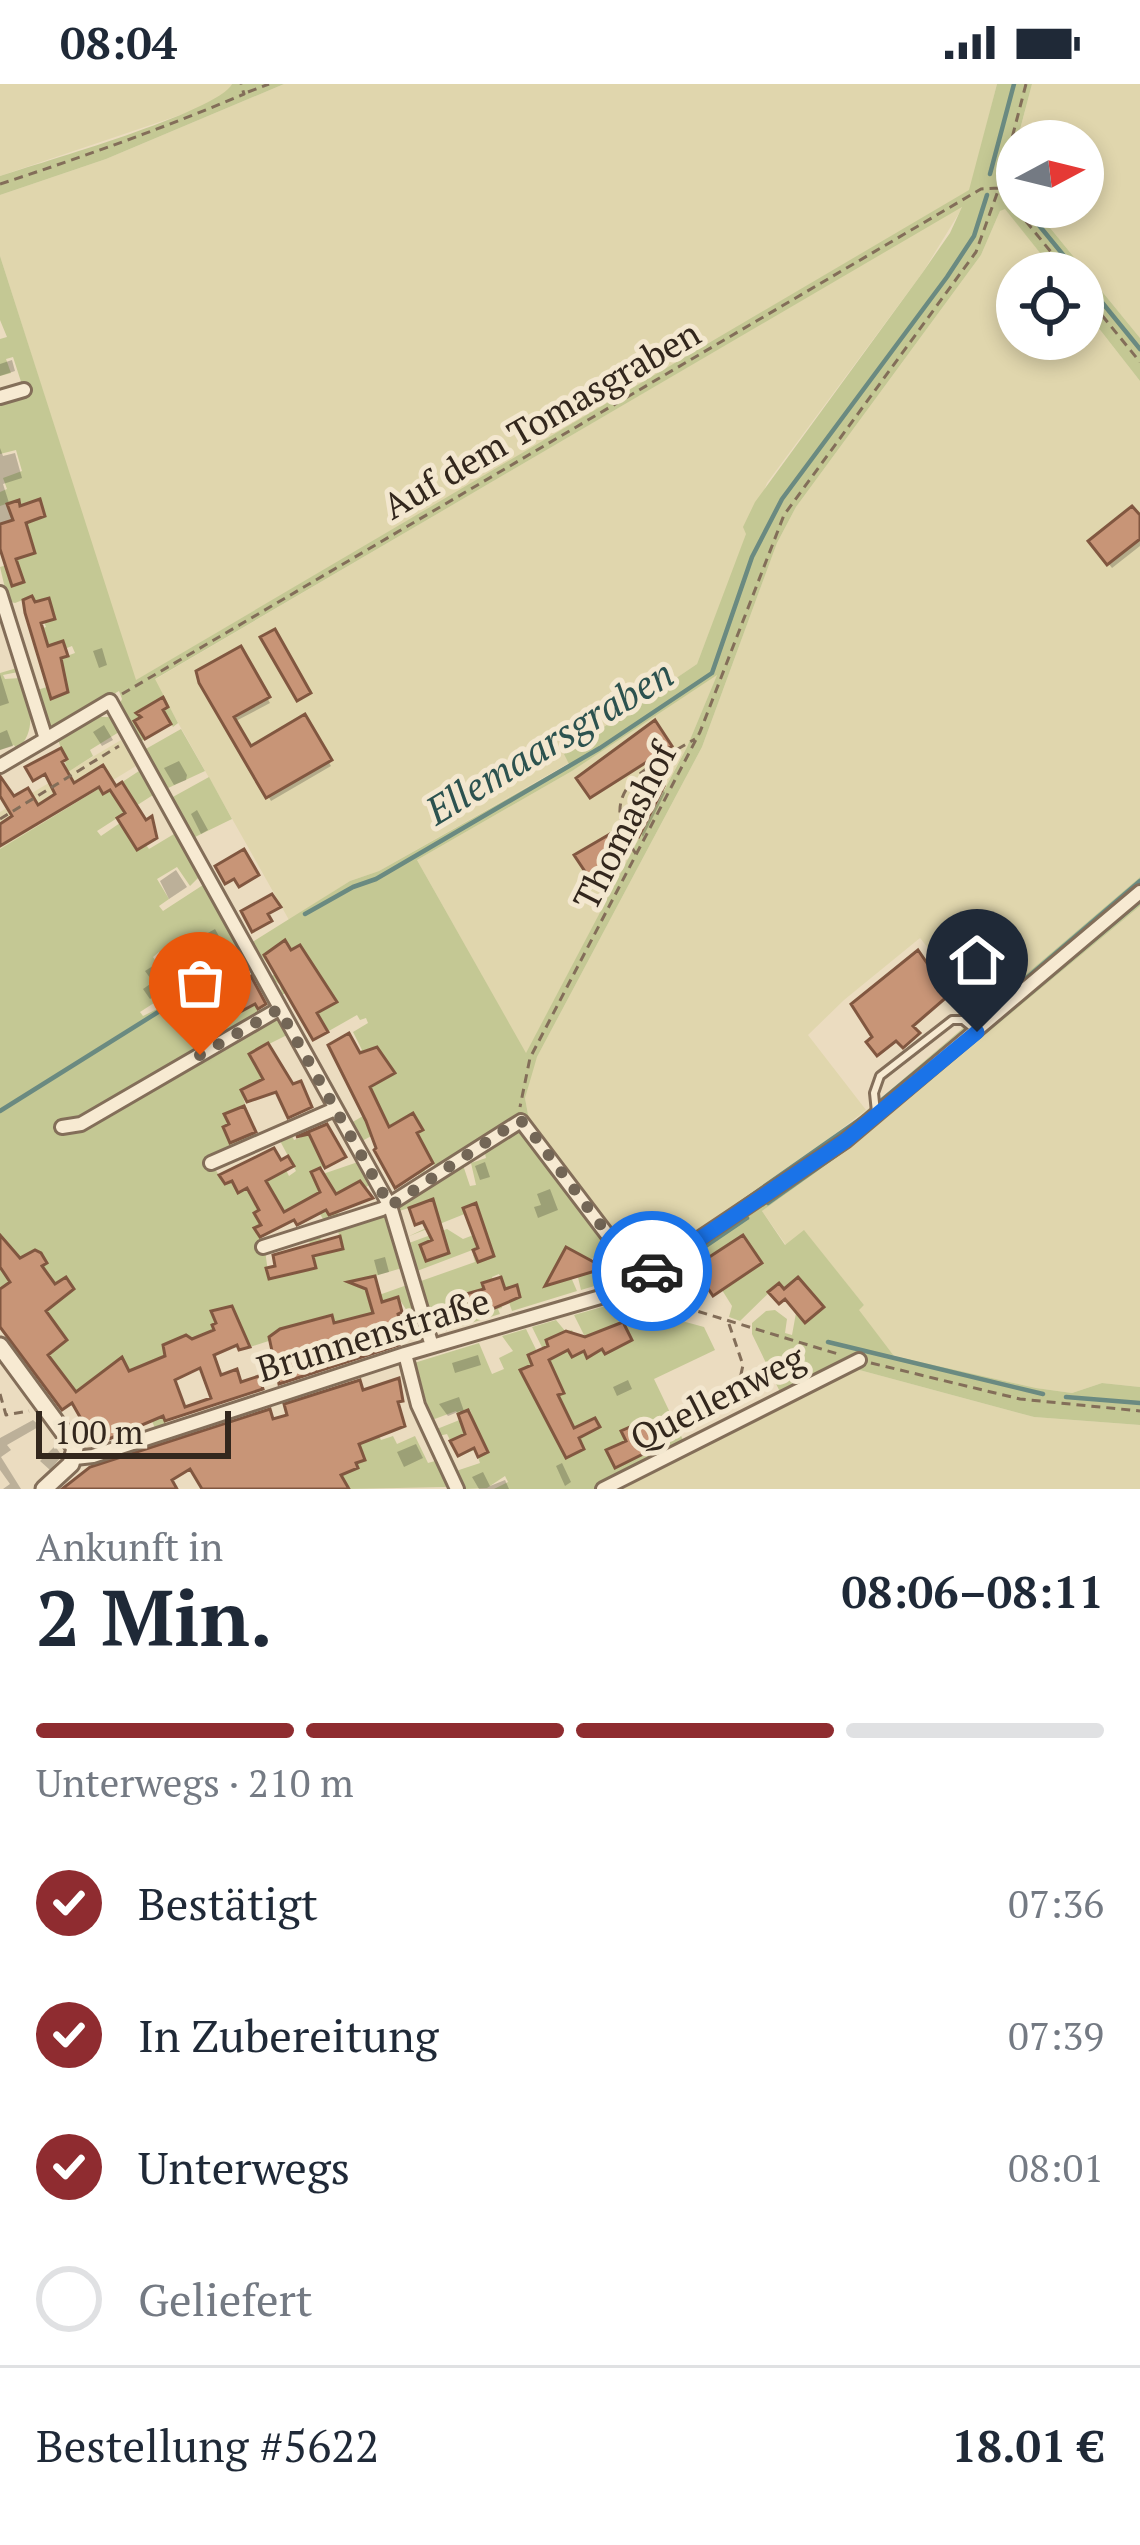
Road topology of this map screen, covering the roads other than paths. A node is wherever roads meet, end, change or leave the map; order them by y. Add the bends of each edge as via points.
1 (24, 390) dead end
2 (0, 398) edge
3 (0, 593) edge
4 (46, 739) junction
5 (0, 766) edge
6 (1140, 892) edge
7 (279, 1009) junction
8 (977, 1032) junction
9 (335, 1109) junction
10 (876, 1115) junction
11 (62, 1127) dead end
12 (212, 1163) dead end
13 (390, 1206) junction
14 (263, 1247) dead end
15 (641, 1279) junction
16 (0, 1346) edge
17 (432, 1346) junction
18 (405, 1354) junction
19 (859, 1360) road end
20 (75, 1458) junction
21 (44, 1489) edge
22 (457, 1489) edge
23 (603, 1489) edge

1 - 2 street
3 - 4 street
4 - 5 street
4 - 7 street via 110,701
6 - 8 street, Brunnenstraße
7 - 9 street
7 - 11 street via 81,1124
8 - 10 street, Brunnenstraße
8 - 10 lane via 952,1020 891,1066 875,1084
9 - 12 street
9 - 13 street
10 - 15 street, Brunnenstraße
13 - 14 street
13 - 15 street via 524,1122
13 - 17 street
15 - 17 street, Brunnenstraße
16 - 20 street via 68,1435
17 - 18 street, Brunnenstraße
18 - 20 street, Brunnenstraße
18 - 22 street
19 - 23 street, Quellenweg
20 - 21 street

